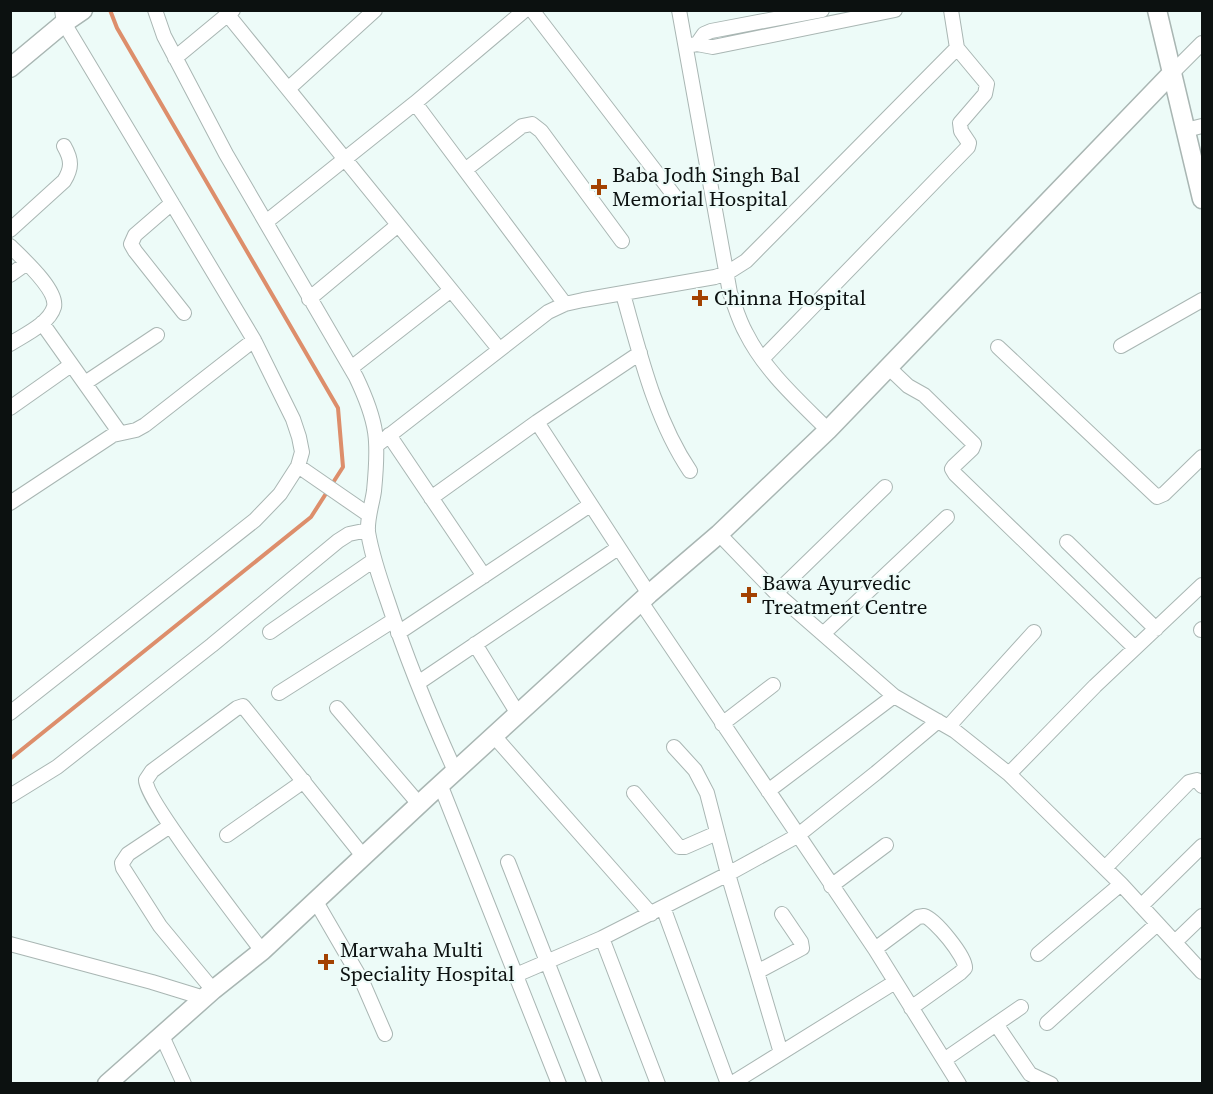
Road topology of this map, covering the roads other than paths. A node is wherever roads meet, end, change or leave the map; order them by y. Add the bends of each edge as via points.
1 (155, 10) edge
2 (375, 10) edge
3 (525, 10) edge
4 (532, 10) edge
5 (679, 10) edge
6 (822, 10) edge
7 (895, 10) edge
8 (951, 10) edge
9 (1157, 10) edge
10 (880, 12) edge
11 (231, 13) edge
12 (779, 14) edge
13 (71, 15) edge
14 (782, 33) junction
15 (1203, 43) edge
16 (692, 45) junction
17 (957, 48) junction
18 (175, 58) junction
19 (10, 68) edge
20 (1172, 73) junction
21 (288, 89) junction
22 (414, 103) junction
23 (1194, 128) edge
24 (64, 147) dead end
25 (345, 159) junction
26 (465, 170) junction
27 (676, 198) dead end
28 (1203, 199) edge
29 (172, 203) junction
30 (266, 222) junction
31 (398, 225) junction
32 (10, 230) edge
33 (622, 241) dead end
34 (10, 246) edge
35 (27, 263) junction
36 (727, 273) junction
37 (10, 275) edge
38 (451, 290) junction
39 (623, 294) junction
40 (309, 299) junction
41 (1203, 300) edge
42 (565, 304) junction
43 (184, 313) dead end
44 (42, 323) junction
45 (157, 335) dead end
46 (254, 340) junction
47 (10, 344) edge
48 (1121, 345) dead end
49 (998, 347) dead end
50 (499, 349) junction
51 (640, 353) junction
52 (762, 359) junction
53 (71, 364) junction
54 (888, 367) junction
55 (351, 368) junction
56 (85, 383) junction
57 (10, 408) edge
58 (537, 422) junction
59 (828, 430) junction
60 (120, 433) junction
61 (389, 435) junction
62 (377, 444) junction
63 (1203, 457) edge
64 (298, 466) junction
65 (690, 471) dead end
66 (885, 487) dead end
67 (431, 498) junction
68 (10, 503) edge
69 (590, 505) junction
70 (947, 517) dead end
71 (368, 523) junction
72 (719, 534) junction
73 (1067, 542) dead end
74 (618, 548) junction
75 (374, 560) junction
76 (484, 576) junction
77 (1203, 585) edge
78 (777, 593) junction
79 (645, 598) junction
80 (396, 626) junction
81 (1156, 629) junction
82 (270, 632) dead end
83 (1034, 632) dead end
84 (823, 634) junction
85 (475, 644) junction
86 (1135, 648) junction
87 (418, 682) junction
88 (773, 685) dead end
89 (279, 693) dead end
90 (894, 696) junction
91 (337, 708) dead end
92 (10, 713) edge
93 (518, 714) junction
94 (722, 724) junction
95 (943, 724) junction
96 (494, 736) junction
97 (674, 747) dead end
98 (455, 771) junction
99 (1010, 774) junction
100 (304, 782) junction
101 (441, 784) junction
102 (1203, 786) edge
103 (768, 791) junction
104 (634, 793) dead end
105 (10, 796) edge
106 (419, 804) junction
107 (170, 826) junction
108 (717, 833) junction
109 (227, 835) dead end
110 (797, 836) junction
111 (886, 844) dead end
112 (1203, 846) edge
113 (363, 856) junction
114 (508, 861) dead end
115 (1105, 868) junction
116 (728, 874) junction
117 (1121, 884) junction
118 (831, 886) junction
119 (315, 900) junction
120 (1141, 906) junction
121 (657, 911) junction
122 (782, 914) dead end
123 (1203, 916) edge
124 (1157, 924) junction
125 (602, 938) junction
126 (1175, 942) junction
127 (10, 944) edge
128 (874, 949) junction
129 (262, 951) junction
130 (1038, 954) dead end
131 (547, 963) junction
132 (757, 972) junction
133 (1203, 972) edge
134 (516, 975) junction
135 (895, 982) junction
136 (209, 994) junction
137 (1021, 1007) dead end
138 (911, 1008) junction
139 (1047, 1023) dead end
140 (996, 1024) junction
141 (385, 1034) dead end
142 (162, 1036) junction
143 (781, 1053) junction
144 (944, 1060) junction
145 (107, 1083) edge
146 (184, 1083) edge
147 (559, 1083) edge
148 (595, 1083) edge
149 (658, 1083) edge
150 (730, 1083) edge
151 (959, 1083) edge
152 (1051, 1083) edge

1 - 18 street
2 - 21 street
3 - 22 street
4 - 27 street
5 - 16 street
6 - 12 street
7 - 10 street
8 - 17 street
9 - 20 main road
10 - 14 street
11 - 18 street
11 - 21 street
12 - 14 street
12 - 16 street via 711,31
13 - 19 main road
13 - 29 street
14 - 16 street via 713,47
15 - 20 street
16 - 36 street
17 - 36 street via 755,254
17 - 52 street via 987,84 985,94 960,123 968,147
18 - 30 street
20 - 23 main road
20 - 54 main road
21 - 25 street
22 - 25 street
22 - 26 street
23 - 28 main road
24 - 32 street via 71,165 64,181
25 - 30 street
25 - 31 street
26 - 33 street via 522,126 532,124 542,131
26 - 42 street
29 - 43 street via 135,236 132,244
29 - 46 street
30 - 40 street
31 - 38 street
31 - 40 street
34 - 35 street
35 - 37 street
35 - 44 street via 54,299 54,307
36 - 39 street
36 - 52 street via 730,293 746,333
38 - 50 street
38 - 55 street
39 - 42 street
39 - 51 street
40 - 55 street
41 - 48 street
42 - 50 street
44 - 47 street
44 - 53 street
45 - 56 street
46 - 60 street via 146,425
46 - 64 street via 293,419 302,452
49 - 63 street via 1157,497
50 - 61 street
51 - 58 street
51 - 65 street via 666,429
52 - 59 street via 783,387
53 - 56 street
53 - 57 street
54 - 59 main road
54 - 86 street via 924,395 974,444 952,469 955,474
55 - 62 street via 369,405
56 - 60 street
58 - 67 street
58 - 69 street
59 - 72 main road
60 - 68 street
61 - 62 street
61 - 67 street
62 - 71 street
64 - 71 street via 355,507
64 - 92 street via 280,494 255,520
66 - 78 street
67 - 76 street
69 - 74 street
69 - 76 street
70 - 84 street
71 - 75 street
71 - 105 street via 338,541 57,767
72 - 78 street
72 - 79 main road
73 - 81 street
74 - 79 street
74 - 85 street
75 - 80 street
75 - 82 street
76 - 80 street
77 - 81 street
78 - 84 street
79 - 93 main road
79 - 94 street
80 - 87 street
80 - 89 street
81 - 86 street
83 - 95 street
84 - 90 street
85 - 87 street
85 - 93 street
86 - 99 street
87 - 98 street
88 - 94 street
90 - 95 street
90 - 103 street
91 - 106 street
93 - 96 main road
94 - 103 street
95 - 99 street
95 - 110 street
96 - 98 main road
96 - 121 street
97 - 108 street via 702,781
98 - 101 main road
99 - 115 street
100 - 107 street via 240,706 148,775 146,784
100 - 109 street
100 - 113 street
101 - 106 main road
101 - 134 street
102 - 115 street via 1197,780 1189,782
103 - 110 street
104 - 108 street via 679,847
106 - 113 main road
107 - 129 street
107 - 136 street via 128,854 123,868
108 - 116 street
110 - 116 street
110 - 118 street
111 - 118 street
112 - 120 street
113 - 119 main road
114 - 131 street
115 - 117 street
116 - 121 street
116 - 132 street
117 - 120 street
117 - 130 street
118 - 128 street
119 - 129 main road
119 - 141 street via 362,981
120 - 124 street
121 - 125 street
121 - 150 street
122 - 132 street via 802,948
123 - 126 street
124 - 126 street
124 - 139 street
125 - 131 street
125 - 149 street
126 - 133 street
127 - 136 street
128 - 135 street
128 - 138 street via 924,916 934,922 963,959 965,968 960,974
129 - 136 main road
131 - 134 street
131 - 148 street
132 - 143 street
134 - 147 street
135 - 138 street
135 - 143 street
136 - 142 main road
137 - 140 street
138 - 144 street
140 - 144 street
140 - 152 street via 1030,1074
142 - 145 main road
142 - 146 street
143 - 150 street
144 - 151 street

